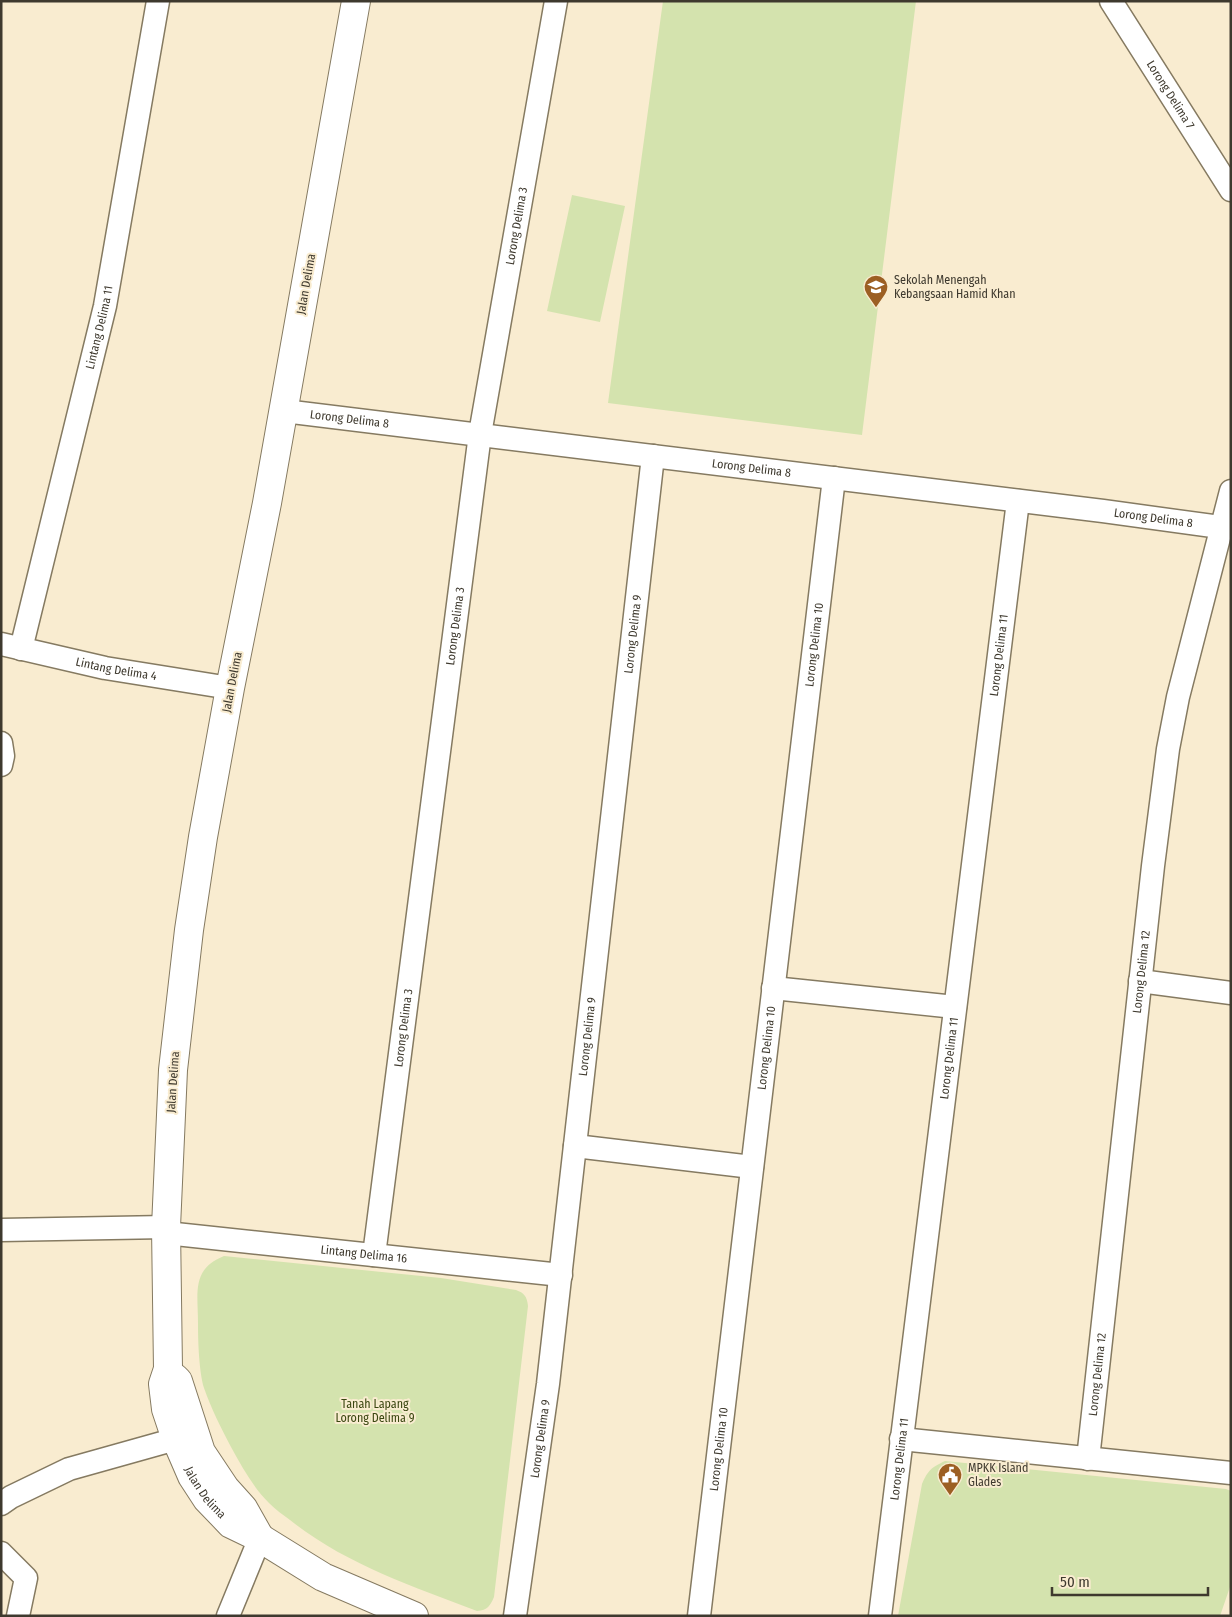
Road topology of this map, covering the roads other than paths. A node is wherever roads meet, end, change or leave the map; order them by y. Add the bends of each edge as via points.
1 (158, 1) edge
2 (356, 1) edge
3 (556, 1) edge
4 (1111, 1) edge
5 (1231, 190) edge
6 (284, 411) junction
7 (480, 434) junction
8 (653, 456) junction
9 (834, 478) junction
10 (1231, 491) edge
11 (1018, 501) junction
12 (1220, 527) junction
13 (11, 646) edge
14 (230, 688) junction
15 (1, 743) edge
16 (1, 765) edge
17 (1140, 981) junction
18 (774, 988) junction
19 (1231, 993) edge
20 (955, 1007) junction
21 (575, 1146) junction
22 (752, 1168) junction
23 (1, 1230) edge
24 (166, 1230) junction
25 (374, 1255) junction
26 (561, 1275) junction
27 (168, 1369) junction
28 (176, 1439) junction
29 (902, 1439) junction
30 (1088, 1459) junction
31 (1231, 1473) edge
32 (1, 1504) edge
33 (260, 1538) junction
34 (1, 1552) edge
35 (18, 1616) edge
36 (228, 1616) edge
37 (414, 1616) edge
38 (515, 1616) edge
39 (699, 1616) edge
40 (880, 1616) edge

1 - 13 street, Lintang Delima 11 via 105,306
2 - 6 street, Jalan Delima
3 - 7 street, Lorong Delima 3
4 - 5 street, Lorong Delima 7
6 - 7 street, Lorong Delima 8
6 - 14 street, Jalan Delima
7 - 8 street, Lorong Delima 8
7 - 25 street, Lorong Delima 3
8 - 9 street, Lorong Delima 8
8 - 21 street, Lorong Delima 9
9 - 11 street, Lorong Delima 8
9 - 18 street, Lorong Delima 10
10 - 12 street, Lorong Delima 12
11 - 12 street, Lorong Delima 8
11 - 20 street, Lorong Delima 11
12 - 17 street, Lorong Delima 12 via 1170,740
13 - 14 street, Lintang Delima 4 via 105,668
14 - 24 street, Jalan Delima via 188,939 173,1070
15 - 16 street via 4,756
17 - 19 street
17 - 30 street, Lorong Delima 12
18 - 20 street
18 - 22 street, Lorong Delima 10
20 - 29 street, Lorong Delima 11
21 - 22 street
21 - 26 street, Lorong Delima 9
22 - 39 street, Lorong Delima 10
23 - 24 street, Lintang Delima 16
24 - 25 street, Lintang Delima 16
24 - 27 street, Jalan Delima
25 - 26 street, Lintang Delima 16
26 - 38 street, Lorong Delima 9
27 - 28 street, Jalan Delima via 164,1384 166,1408
27 - 33 street, Jalan Delima via 178,1381 201,1452 243,1508
28 - 32 street via 69,1469
28 - 33 street, Jalan Delima via 192,1476 207,1499 232,1524
29 - 30 street
29 - 40 street, Lorong Delima 11
30 - 31 street
33 - 36 street
33 - 37 street, Jalan Delima via 323,1577
34 - 35 street via 26,1578

